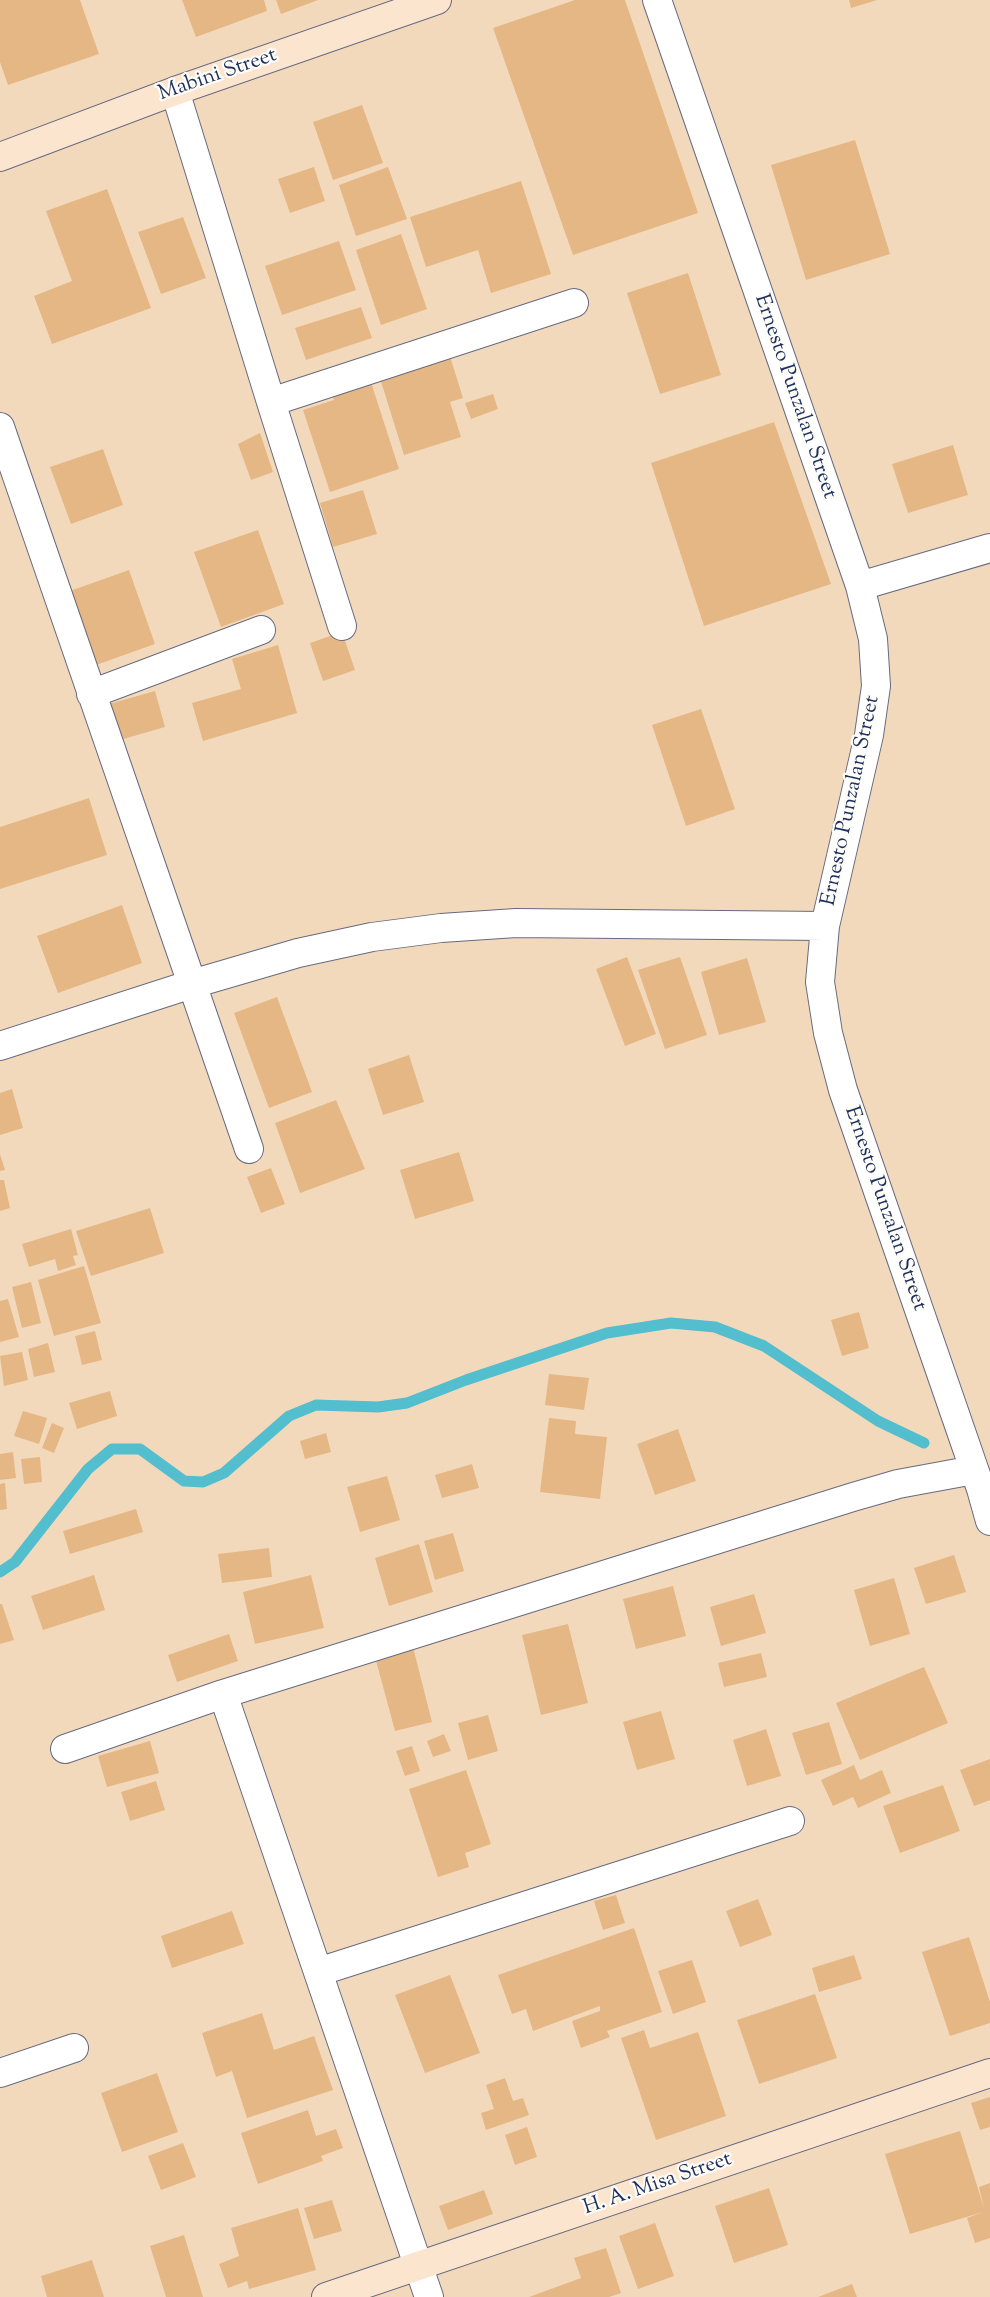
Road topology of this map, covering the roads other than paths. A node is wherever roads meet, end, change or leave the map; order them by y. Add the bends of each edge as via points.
1 (437, 0) edge
2 (656, 0) edge
3 (176, 90) junction
4 (0, 157) edge
5 (574, 303) dead end
6 (271, 402) junction
7 (0, 427) edge
8 (990, 548) edge
9 (860, 586) junction
10 (342, 626) dead end
11 (261, 630) dead end
12 (91, 694) junction
13 (825, 926) junction
14 (192, 984) junction
15 (0, 1046) edge
16 (249, 1149) dead end
17 (974, 1470) junction
18 (990, 1521) edge
19 (223, 1694) junction
20 (65, 1749) dead end
21 (790, 1821) dead end
22 (318, 1972) junction
23 (74, 2048) dead end
24 (0, 2073) edge
25 (990, 2073) edge
26 (419, 2265) junction
27 (326, 2297) edge
28 (429, 2297) edge

1 - 3 street, Mabini Street
2 - 9 street, Ernesto Punzalan Street
3 - 4 street, Mabini Street
3 - 6 street
5 - 6 street
6 - 10 street
7 - 12 street
8 - 9 street
9 - 13 street, Ernesto Punzalan Street via 873,639 876,686 869,735
11 - 12 street
12 - 14 street
13 - 14 street via 516,923 441,928 335,945
13 - 17 street, Ernesto Punzalan Street via 820,982 842,1090
14 - 15 street
14 - 16 street
17 - 18 street, Ernesto Punzalan Street
17 - 19 street via 898,1484 853,1497
19 - 20 street
19 - 22 street
21 - 22 street
22 - 26 street
23 - 24 street
25 - 26 street, H. A. Misa Street
26 - 27 street, H. A. Misa Street
26 - 28 street

